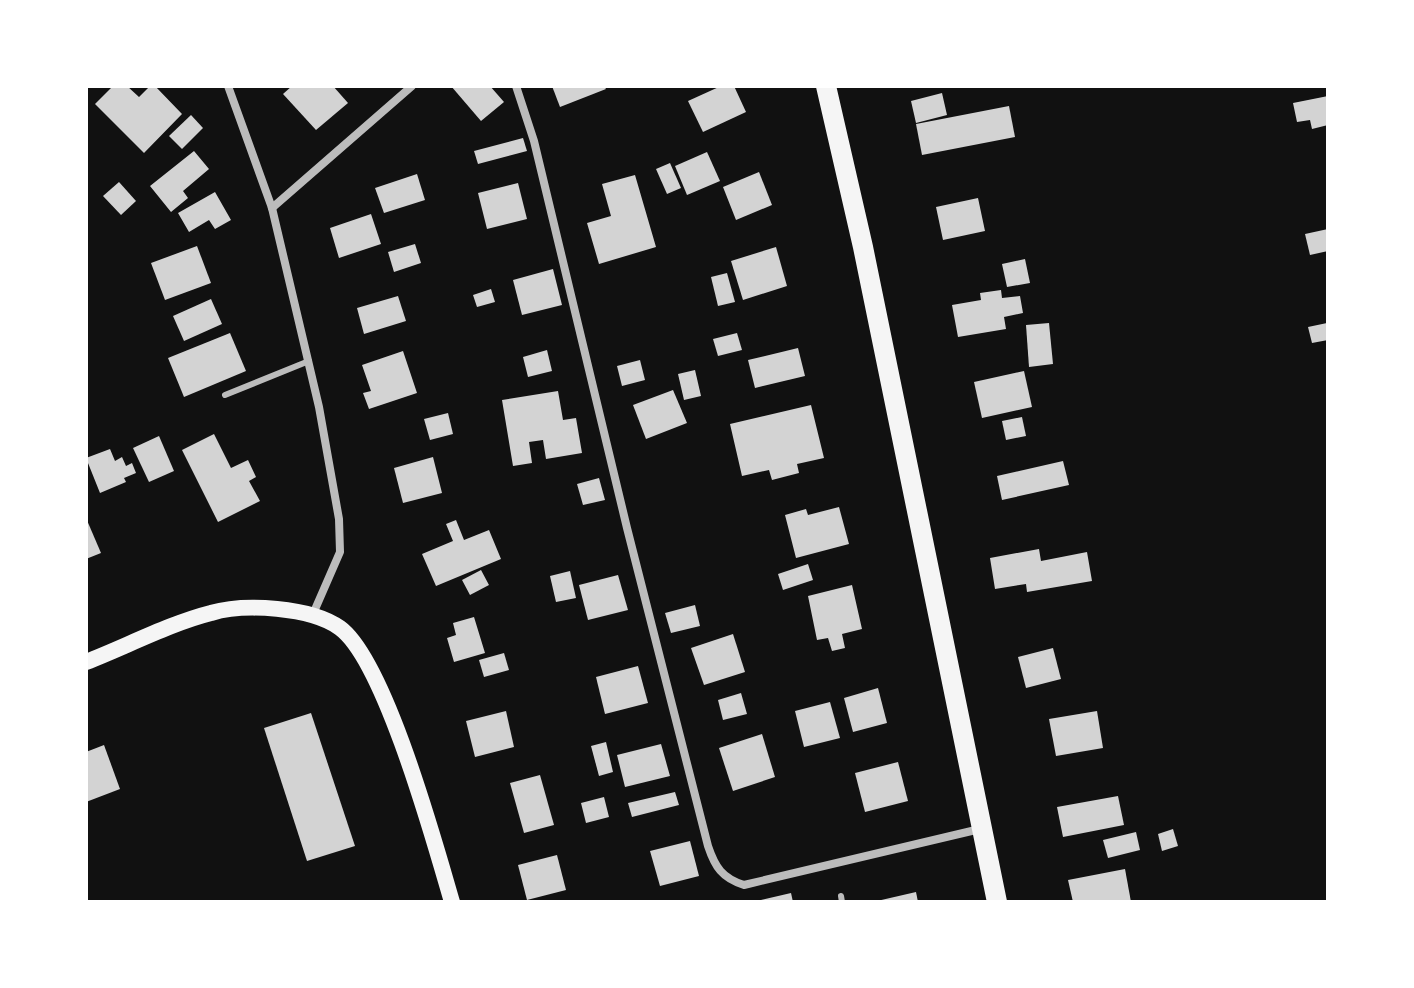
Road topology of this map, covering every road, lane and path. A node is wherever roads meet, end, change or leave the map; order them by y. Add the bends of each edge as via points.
1 (228, 86) edge
2 (412, 86) edge
3 (516, 86) edge
4 (826, 86) edge
5 (272, 208) junction
6 (309, 361) junction
7 (225, 395) dead end
8 (313, 614) junction
9 (86, 662) edge
10 (983, 828) junction
11 (452, 902) edge
12 (997, 902) edge

1 - 5 street
2 - 5 street
3 - 10 street via 715,866 728,880 744,885
4 - 10 main road
5 - 6 street
6 - 7 lane
6 - 8 street via 339,519 340,552
8 - 9 main road via 275,608 212,612
8 - 11 main road via 341,629 368,664 428,821
10 - 12 main road

